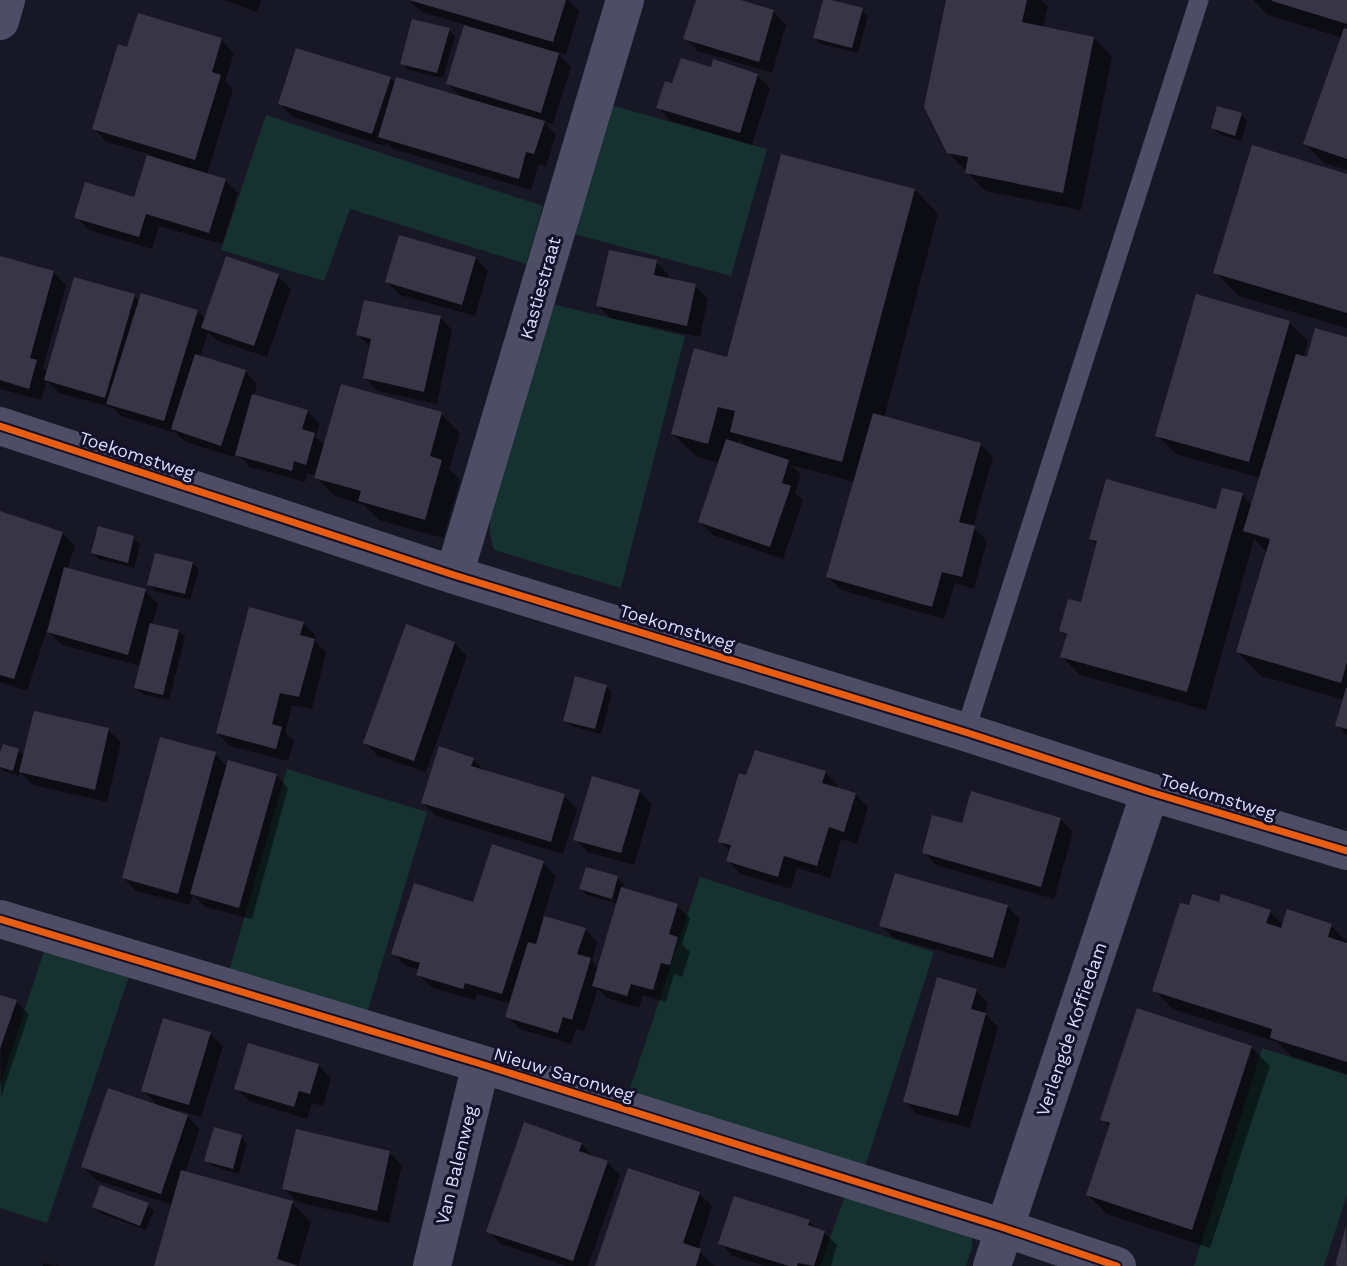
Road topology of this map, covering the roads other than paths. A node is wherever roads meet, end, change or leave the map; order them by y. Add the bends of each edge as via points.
1 (6, 0) edge
2 (625, 0) edge
3 (1199, 0) edge
4 (0, 21) edge
5 (0, 426) edge
6 (454, 575) junction
7 (965, 732) junction
8 (1150, 792) junction
9 (1347, 851) edge
10 (0, 919) edge
11 (481, 1064) junction
12 (1004, 1228) junction
13 (432, 1266) edge
14 (992, 1266) edge
15 (1117, 1266) edge

1 - 4 street
2 - 6 street, Kastiestraat
3 - 7 lane
5 - 6 street, Toekomstweg
6 - 7 street, Toekomstweg
7 - 8 street, Toekomstweg
8 - 9 street, Toekomstweg
8 - 12 street, Verlengde Koffiedam
10 - 11 street, Nieuw Saronweg
11 - 12 street, Nieuw Saronweg
11 - 13 street, Van Balenweg
12 - 14 street, Verlengde Koffiedam
12 - 15 street, Nieuw Saronweg

